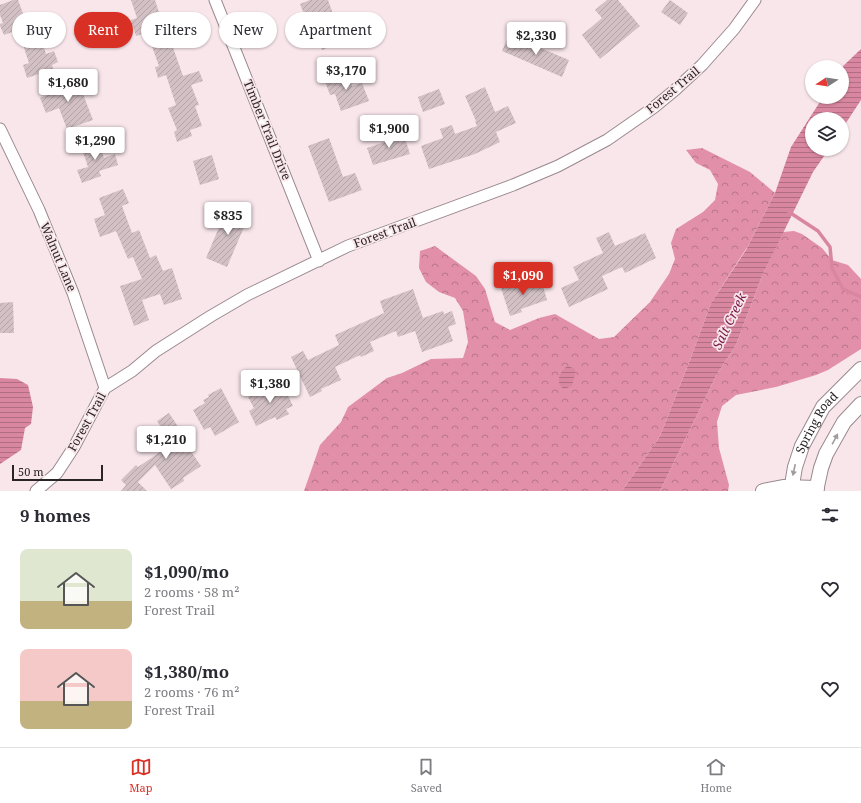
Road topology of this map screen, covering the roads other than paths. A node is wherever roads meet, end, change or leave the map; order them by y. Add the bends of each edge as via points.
1 (215, 0) edge
2 (755, 0) edge
3 (0, 129) edge
4 (4, 147) edge
5 (319, 261) junction
6 (861, 370) edge
7 (105, 388) junction
8 (861, 404) edge
9 (791, 489) edge
10 (817, 490) edge
11 (36, 491) edge
12 (763, 491) edge

1 - 5 street, Timber Trail Drive
2 - 5 street, Forest Trail via 734,29 696,70 653,108 607,140 533,177 348,246
3 - 4 street, Walnut Lane
4 - 7 street, Walnut Lane via 38,210 73,293
5 - 7 street, Forest Trail via 248,295 212,316 156,351 132,371
6 -> 9 street, Spring Road via 823,407 802,446
7 - 11 street, Forest Trail via 74,447 57,473
10 -> 8 street, Spring Road via 821,468 830,448 844,422
9 - 10 street, Spring Road
9 - 12 street, Spring Road via 783,487

